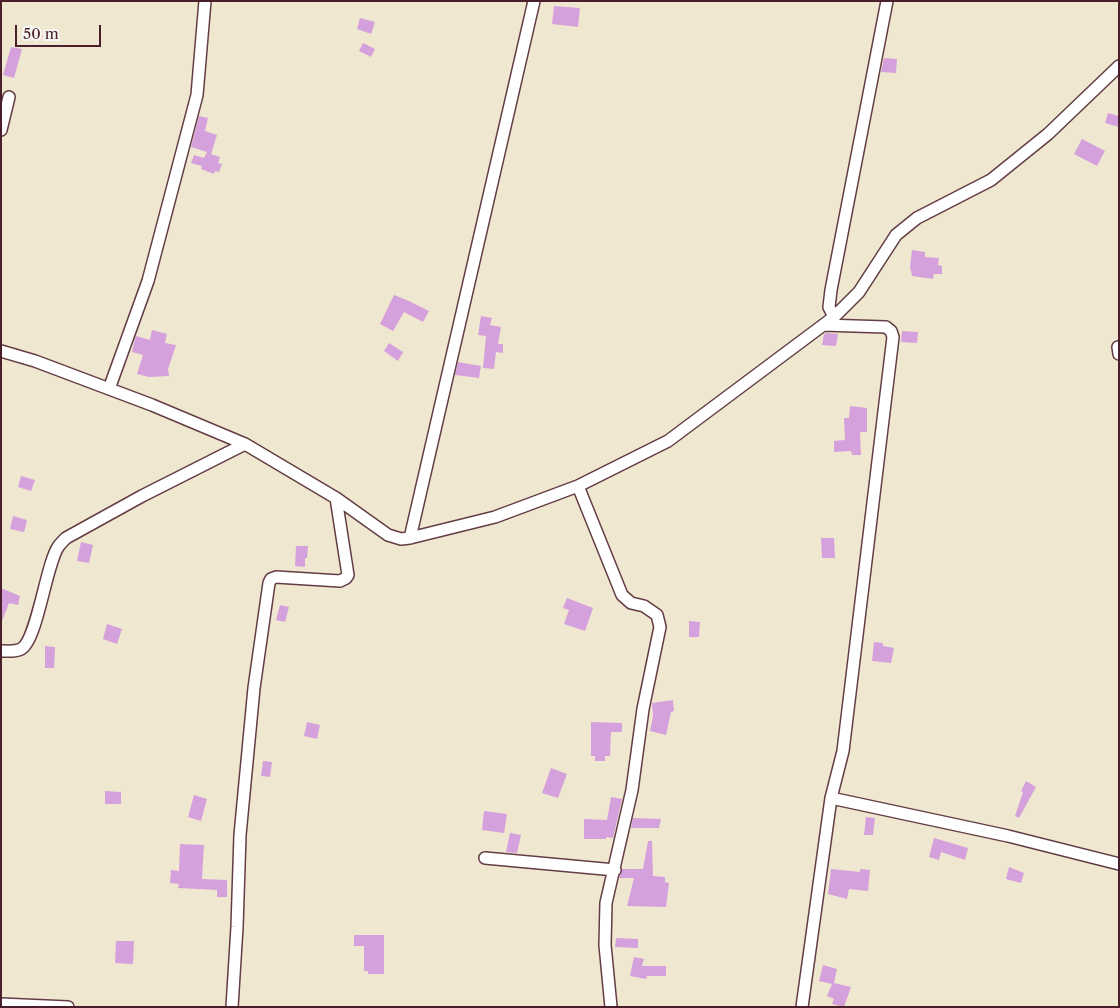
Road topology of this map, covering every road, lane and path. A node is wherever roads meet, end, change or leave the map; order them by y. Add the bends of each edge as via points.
1 (205, 1) edge
2 (534, 1) edge
3 (887, 1) edge
4 (1119, 66) edge
5 (9, 97) dead end
6 (1, 130) edge
7 (834, 317) junction
8 (823, 325) junction
9 (1, 351) edge
10 (109, 389) junction
11 (245, 444) junction
12 (578, 486) junction
13 (336, 498) junction
14 (410, 538) junction
15 (1, 650) edge
16 (832, 798) junction
17 (485, 858) dead end
18 (1119, 864) edge
19 (615, 870) junction
20 (1, 1004) edge
21 (68, 1007) edge
22 (232, 1007) edge
23 (611, 1007) edge
24 (802, 1007) edge

1 - 10 street via 197,95 148,281
2 - 14 street
3 - 7 street via 829,307
4 - 7 street via 1048,134 991,180 917,218 896,235 859,292
5 - 6 street
7 - 8 street
8 - 12 street via 668,441
8 - 16 street via 886,327 893,337 843,752
9 - 10 street
10 - 11 street
11 - 13 street
11 - 15 street via 66,538 54,555 26,645 19,650
12 - 14 street via 495,517
12 - 19 street via 622,595 657,615 660,627
13 - 14 street via 388,535
13 - 22 street via 346,578 340,581 276,578 269,583 254,688 240,835
16 - 18 street
16 - 24 street
17 - 19 street
19 - 23 street via 606,903
20 - 21 street

